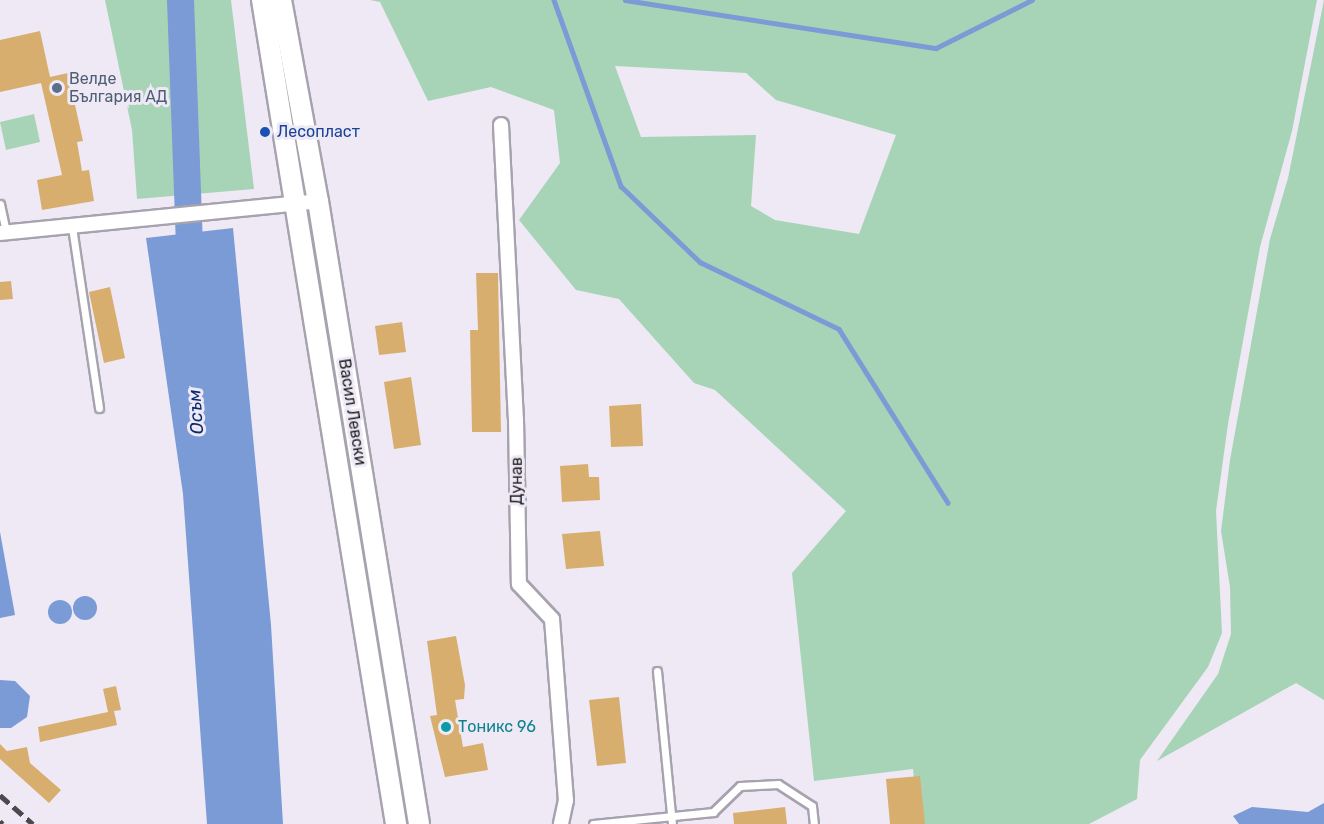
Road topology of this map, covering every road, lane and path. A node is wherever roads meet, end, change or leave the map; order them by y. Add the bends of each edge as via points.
1 (262, 0) edge
2 (281, 0) edge
3 (501, 125) dead end
4 (318, 201) junction
5 (297, 203) junction
6 (0, 204) edge
7 (72, 227) junction
8 (3, 233) edge
9 (99, 408) dead end
10 (657, 671) dead end
11 (672, 820) edge
12 (396, 824) edge
13 (419, 824) edge
14 (561, 824) edge
15 (593, 824) edge
16 (814, 824) edge

1 - 5 main road, Васил Левски
2 - 4 main road, Васил Левски
3 - 14 street, Дунав via 516,419 519,584 552,620 566,800
4 - 5 street
4 - 13 main road, Васил Левски
5 - 7 street
5 - 12 main road, Васил Левски
6 - 8 lane
7 - 8 street
7 - 9 lane
10 - 11 lane
11 - 15 lane
11 - 16 lane via 713,812 740,786 778,784 812,806

